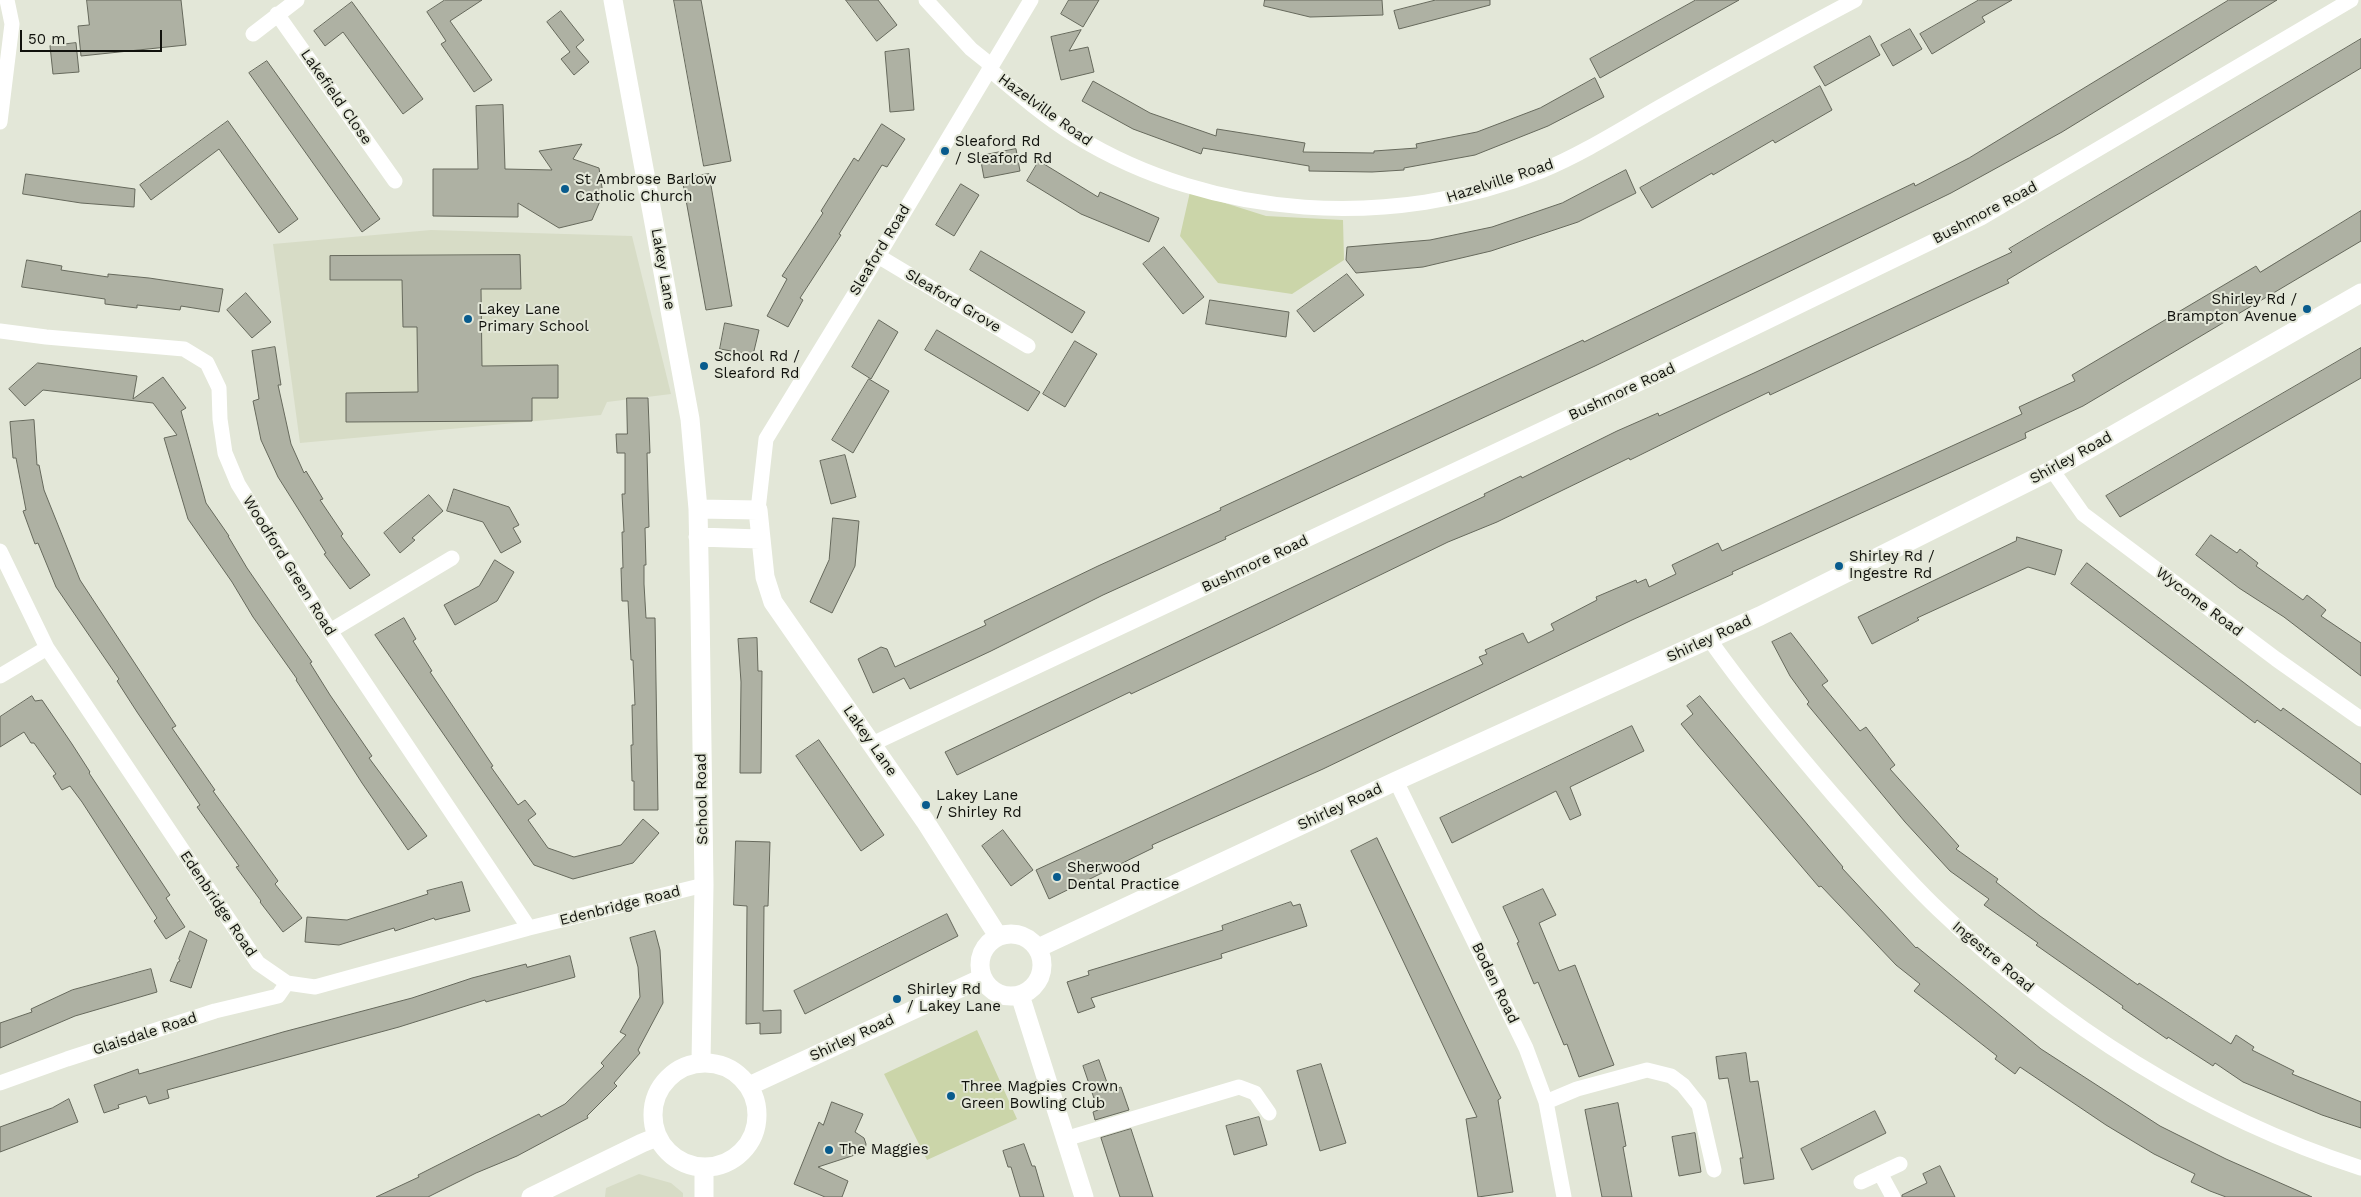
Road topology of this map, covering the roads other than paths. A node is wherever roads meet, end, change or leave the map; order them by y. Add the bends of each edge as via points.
1 (7, 0) edge
2 (297, 0) edge
3 (613, 0) edge
4 (926, 0) edge
5 (1030, 0) edge
6 (1855, 0) edge
7 (2352, 0) edge
8 (277, 14) junction
9 (252, 34) dead end
10 (990, 67) junction
11 (0, 122) edge
12 (395, 181) dead end
13 (878, 256) junction
14 (2361, 293) edge
15 (0, 331) edge
16 (1028, 346) dead end
17 (2052, 470) junction
18 (698, 509) junction
19 (758, 510) junction
20 (698, 537) junction
21 (760, 539) junction
22 (0, 550) edge
23 (452, 558) dead end
24 (330, 631) junction
25 (1709, 639) junction
26 (47, 648) junction
27 (0, 676) edge
28 (2361, 719) edge
29 (872, 744) junction
30 (1396, 780) junction
31 (704, 885) junction
32 (529, 928) junction
33 (998, 936) junction
34 (1038, 948) junction
35 (982, 978) junction
36 (287, 983) junction
37 (1020, 995) junction
38 (701, 1062) junction
39 (0, 1083) edge
40 (749, 1086) junction
41 (1546, 1102) junction
42 (1269, 1113) dead end
43 (657, 1137) junction
44 (1065, 1139) junction
45 (1900, 1164) dead end
46 (704, 1167) junction
47 (2361, 1168) edge
48 (1714, 1170) dead end
49 (1880, 1173) junction
50 (1861, 1182) dead end
51 (531, 1197) edge
52 (704, 1197) edge
53 (1084, 1197) edge
54 (1564, 1197) edge
55 (1893, 1197) edge

1 - 11 street via 12,24
2 - 8 street
3 - 18 street, Lakey Lane via 690,419
4 - 10 street, Hazelville Road
5 - 10 street, Sleaford Road
6 - 10 street, Hazelville Road via 1593,146 1540,171 1477,191 1405,206 1346,209 1266,203 1165,178 1075,135
7 - 29 street, Bushmore Road via 1981,218 1650,379
8 - 9 street
8 - 12 street, Lakefield Close
10 - 13 street, Sleaford Road
13 - 16 street, Sleaford Grove
13 - 19 street, Sleaford Road via 766,438
14 - 17 street, Shirley Road
15 - 24 street, Woodford Green Road via 184,349 206,363 219,388 225,453 238,484
17 - 25 street, Shirley Road
17 - 28 street, Wycome Road via 2083,514
18 - 19 street
18 - 20 street, Lakey Lane
19 - 21 street, Lakey Lane
20 - 21 street
20 - 31 street, School Road
21 - 29 street, Lakey Lane via 765,577 773,602
22 - 26 street, Edenbridge Road
23 - 24 street
24 - 32 street, Woodford Green Road
25 - 30 street, Shirley Road
25 - 47 street, Ingestre Road via 1769,719 1881,849 1939,910 2002,966 2073,1022 2200,1100 2312,1152
26 - 27 street
26 - 36 street, Edenbridge Road via 258,963
29 - 33 street, Lakey Lane
30 - 34 street, Shirley Road
30 - 41 street, Boden Road via 1526,1048
31 - 32 street, Edenbridge Road
31 - 38 street, School Road
32 - 36 street, Edenbridge Road via 315,987
33 - 34 street via 1015,933
33 - 35 street via 984,949 980,958
34 - 37 street via 1043,966 1041,976 1036,985
35 - 37 street via 1002,995
35 - 40 street, Shirley Road
36 - 39 street, Glaisdale Road via 278,996 215,1011
37 - 44 street
38 - 40 street via 716,1063 734,1071
38 - 43 street via 678,1069 664,1081 655,1096 652,1110
40 - 46 street via 758,1111 751,1140 732,1160
41 - 48 street via 1577,1089 1647,1070 1671,1076 1699,1105
41 - 54 street, Boden Road
42 - 44 street via 1254,1092 1239,1087
43 - 46 street via 678,1160
43 - 51 street
44 - 53 street
45 - 49 street
46 - 52 street
49 - 50 street
49 - 55 street

